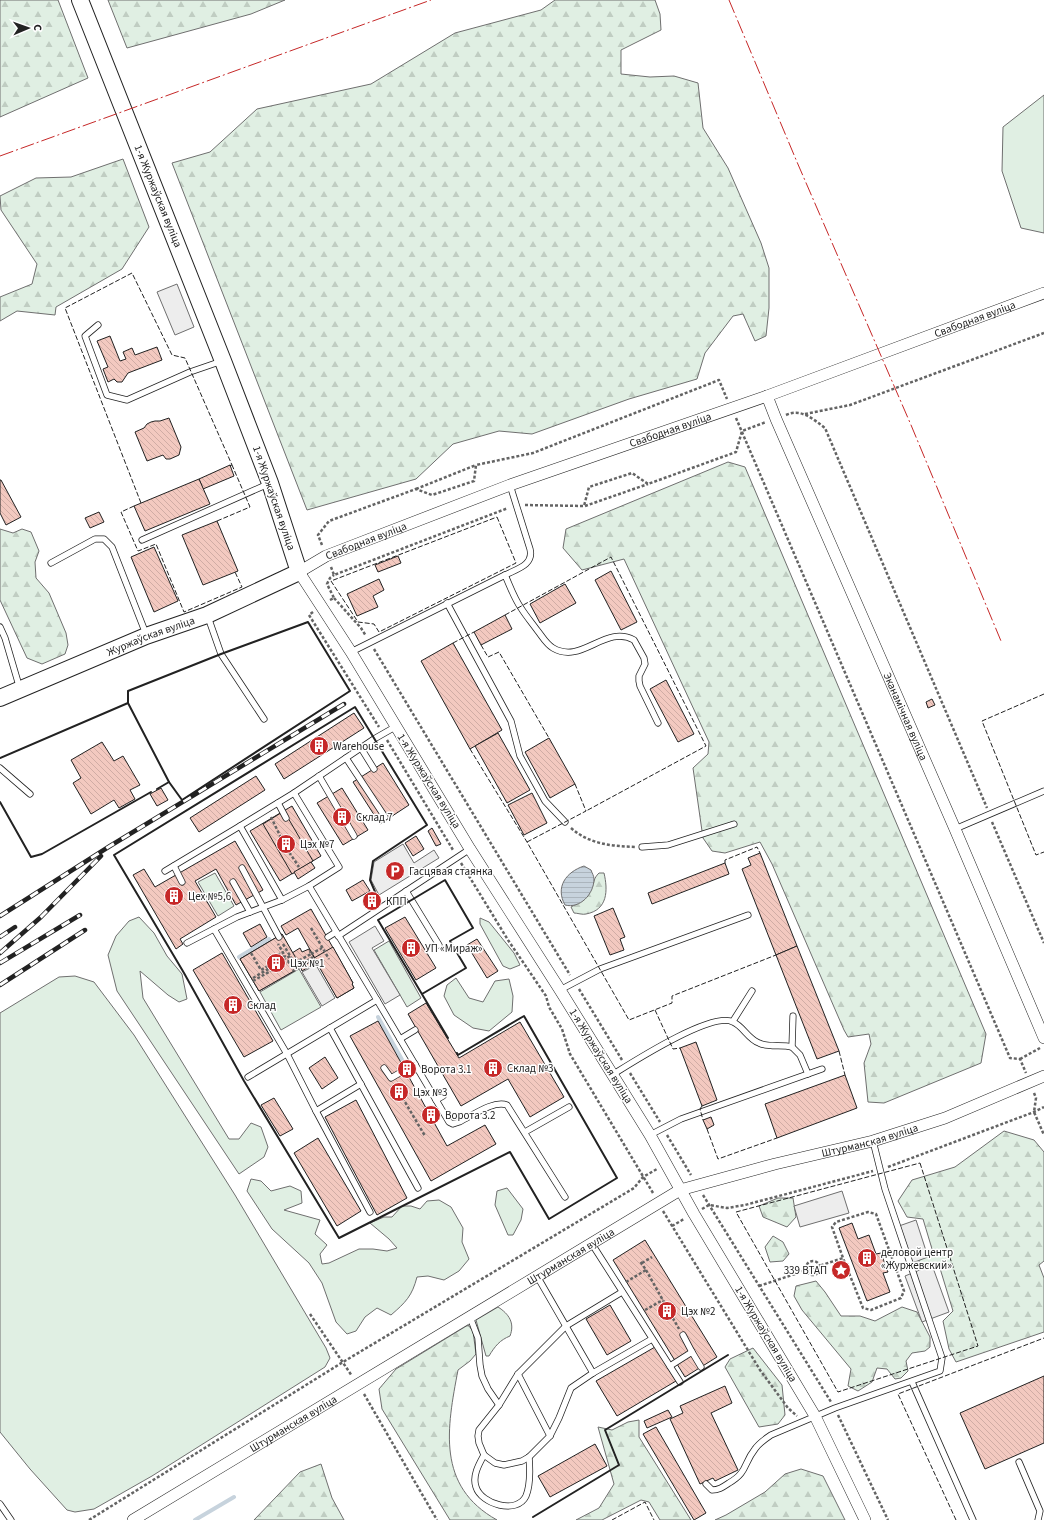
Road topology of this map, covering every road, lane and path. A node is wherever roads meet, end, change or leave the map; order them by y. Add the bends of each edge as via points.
1 (80, 0) edge
2 (1044, 293) edge
3 (98, 325) dead end
4 (1044, 333) edge
5 (223, 361) junction
6 (767, 396) junction
7 (731, 408) junction
8 (804, 414) junction
9 (776, 419) junction
10 (742, 431) junction
11 (476, 465) junction
12 (270, 483) junction
13 (648, 484) junction
14 (510, 485) junction
15 (416, 489) junction
16 (516, 505) junction
17 (584, 506) junction
18 (142, 540) dead end
19 (326, 556) junction
20 (51, 563) dead end
21 (300, 572) junction
22 (504, 575) junction
23 (334, 598) dead end
24 (447, 603) junction
25 (309, 614) dead end
26 (207, 615) junction
27 (0, 627) edge
28 (146, 636) junction
29 (370, 642) junction
30 (351, 652) junction
31 (20, 689) junction
32 (0, 698) edge
33 (264, 720) dead end
34 (658, 723) dead end
35 (395, 727) junction
36 (383, 734) junction
37 (361, 748) junction
38 (346, 758) junction
39 (0, 768) edge
40 (374, 769) dead end
41 (319, 776) junction
42 (1044, 791) edge
43 (294, 793) junction
44 (30, 794) dead end
45 (278, 803) junction
46 (267, 810) junction
47 (989, 814) junction
48 (385, 817) dead end
49 (286, 818) dead end
50 (565, 822) joint
51 (734, 824) dead end
52 (240, 826) junction
53 (955, 829) junction
54 (354, 836) dead end
55 (470, 848) junction
56 (642, 848) joint
57 (457, 857) junction
58 (174, 866) junction
59 (299, 867) dead end
60 (242, 868) dead end
61 (165, 872) dead end
62 (182, 882) dead end
63 (233, 882) dead end
64 (309, 886) junction
65 (406, 890) junction
66 (282, 900) junction
67 (262, 908) junction
68 (250, 912) junction
69 (748, 915) dead end
70 (311, 928) dead end
71 (214, 929) junction
72 (337, 934) junction
73 (328, 937) dead end
74 (277, 938) junction
75 (187, 943) dead end
76 (1044, 943) edge
77 (439, 945) dead end
78 (322, 948) junction
79 (283, 952) junction
80 (251, 953) dead end
81 (290, 956) junction
82 (313, 957) dead end
83 (329, 959) dead end
84 (268, 960) dead end
85 (298, 966) dead end
86 (294, 971) dead end
87 (575, 982) junction
88 (560, 990) junction
89 (752, 991) dead end
90 (377, 1000) junction
91 (794, 1016) dead end
92 (733, 1021) junction
93 (330, 1028) junction
94 (415, 1030) dead end
95 (1044, 1038) edge
96 (400, 1039) junction
97 (1044, 1046) edge
98 (792, 1047) junction
99 (287, 1054) junction
100 (1020, 1059) junction
101 (415, 1064) junction
102 (626, 1066) junction
103 (384, 1068) dead end
104 (822, 1069) dead end
105 (808, 1074) junction
106 (612, 1075) junction
107 (1044, 1076) edge
108 (248, 1077) dead end
109 (390, 1078) junction
110 (1029, 1082) junction
111 (361, 1084) junction
112 (443, 1096) dead end
113 (436, 1100) junction
114 (569, 1107) dead end
115 (1044, 1107) edge
116 (316, 1111) junction
117 (1034, 1112) junction
118 (664, 1128) junction
119 (525, 1132) junction
120 (650, 1135) junction
121 (1044, 1135) edge
122 (425, 1136) dead end
123 (872, 1141) junction
124 (680, 1156) junction
125 (666, 1164) junction
126 (880, 1170) junction
127 (643, 1177) junction
128 (698, 1185) junction
129 (418, 1188) dead end
130 (680, 1190) junction
131 (566, 1197) dead end
132 (658, 1203) junction
133 (709, 1205) junction
134 (370, 1212) dead end
135 (694, 1214) junction
136 (672, 1226) junction
137 (592, 1244) junction
138 (652, 1257) dead end
139 (843, 1258) junction
140 (820, 1266) junction
141 (646, 1270) junction
142 (807, 1270) junction
143 (538, 1276) junction
144 (760, 1286) junction
145 (621, 1290) junction
146 (663, 1300) junction
147 (645, 1310) dead end
148 (310, 1314) dead end
149 (470, 1317) junction
150 (566, 1326) junction
151 (682, 1335) joint
152 (652, 1339) junction
153 (692, 1352) junction
154 (343, 1362) junction
155 (670, 1366) junction
156 (701, 1367) dead end
157 (593, 1373) junction
158 (518, 1374) junction
159 (680, 1382) dead end
160 (912, 1382) junction
161 (359, 1385) junction
162 (498, 1405) junction
163 (835, 1408) junction
164 (816, 1416) junction
165 (803, 1421) junction
166 (550, 1436) junction
167 (484, 1455) junction
168 (529, 1457) junction
169 (1019, 1462) dead end
170 (706, 1484) dead end
171 (0, 1504) edge
172 (11, 1520) edge
173 (90, 1520) edge
174 (133, 1520) edge
175 (437, 1520) edge
176 (865, 1520) edge
177 (888, 1520) edge
178 (973, 1520) edge
179 (1038, 1520) edge

1 - 5 street, 1-я Журжаўская вуліца
2 - 6 street, Свабодная вуліца
3 - 5 lane via 85,336 107,395 128,400 190,372
4 - 8 path via 850,405
5 - 12 street, 1-я Журжаўская вуліца
6 - 7 street, Свабодная вуліца
6 - 9 street, Эканамічная вуліца
7 - 10 path
7 - 11 path via 719,380 533,453
7 - 14 street, Свабодная вуліца
8 - 9 path via 792,412
8 - 47 path via 825,428
9 - 10 path
9 - 53 street, Эканамічная вуліца
10 - 13 path via 736,452
10 - 100 path via 1010,1058
11 - 15 path
11 - 15 path via 474,481 432,495
12 - 18 lane
12 - 21 street, 1-я Журжаўская вуліца
13 - 17 path
13 - 17 path via 632,473 589,487
14 - 16 lane
14 - 19 street, Свабодная вуліца
15 - 19 path via 329,521 318,535
16 - 17 path
16 - 19 path via 334,574
16 - 22 lane via 531,557 528,563
19 - 21 street, Свабодная вуліца
20 - 28 lane via 95,539 104,539 112,547
21 - 26 street, Журжаўская вуліца
21 - 30 street, 1-я Журжаўская вуліца
22 - 24 lane
22 - 34 lane via 521,608 552,648 570,653 609,637 622,636 634,640 645,664 639,676 640,686
23 - 29 path
24 - 29 lane
24 - 50 lane via 511,721 520,756 545,802
25 - 36 path
26 - 28 street, Журжаўская вуліца
26 - 33 lane via 221,654
27 - 31 lane via 6,638
28 - 31 street, Журжаўская вуліца
29 - 30 lane
29 - 87 path
30 - 35 street, 1-я Журжаўская вуліца
31 - 32 street, Журжаўская вуліца
35 - 36 lane
35 - 55 street, 1-я Журжаўская вуліца
36 - 37 lane
36 - 57 path
37 - 38 lane
37 - 40 lane
38 - 41 lane
38 - 48 lane
39 - 44 lane
41 - 43 lane
41 - 54 lane
42 - 47 lane
43 - 45 lane
43 - 64 lane via 339,867
45 - 46 lane
45 - 49 lane
46 - 52 lane
46 - 59 path
47 - 53 lane
47 - 76 path
50 - 56 path via 579,835 591,841
51 - 56 lane via 668,845
52 - 58 lane
52 - 66 lane
53 - 95 street, Эканамічная вуліца
55 - 57 lane
55 - 88 street, 1-я Журжаўская вуліца
57 - 65 lane
57 - 127 path via 546,996 549,1007 562,1029 570,1054
58 - 61 lane
58 - 62 lane
60 - 67 lane
63 - 68 lane
64 - 66 lane
64 - 72 lane
65 - 72 lane
65 - 77 lane
66 - 67 lane
67 - 68 lane
67 - 74 lane
68 - 71 lane
69 - 87 lane via 600,969
70 - 78 path
71 - 75 lane
71 - 99 lane
72 - 73 lane
72 - 90 lane
74 - 79 path
74 - 81 path
78 - 81 path via 298,961
78 - 83 path
79 - 80 path via 285,956 261,970
79 - 84 path
81 - 86 path via 253,979 288,961
82 - 85 path
87 - 88 lane
87 - 102 path
88 - 106 street, 1-я Журжаўская вуліца
89 - 92 lane
90 - 93 lane
90 - 96 lane
91 - 98 lane
92 - 98 lane via 758,1043
92 - 102 lane via 713,1023 677,1036
93 - 99 lane
93 - 111 lane
94 - 96 lane
96 - 101 lane
97 - 100 path
98 - 105 lane via 800,1055
99 - 108 lane
99 - 116 lane
100 - 110 path
101 - 109 lane
101 - 113 lane
102 - 106 lane
102 - 118 path
103 - 109 lane
104 - 105 lane
105 - 118 lane
106 - 120 street, 1-я Журжаўская вуліца
107 - 110 street, Штурманская вуліца
109 - 122 path
110 - 117 path via 1036,1098
110 - 123 street, Штурманская вуліца via 945,1118
111 - 116 lane
111 - 129 lane
112 - 113 lane
113 - 119 lane via 448,1120 454,1124 494,1105 505,1104
114 - 119 lane
115 - 117 path
116 - 134 lane
117 - 121 path
117 - 126 path
118 - 120 lane
118 - 124 path
119 - 131 lane
120 - 125 street, 1-я Журжаўская вуліца
123 - 126 lane
123 - 128 street, Штурманская вуліца
124 - 125 path
124 - 128 path
125 - 127 path
125 - 130 street, 1-я Журжаўская вуліца
126 - 133 path via 745,1205 727,1208
126 - 160 lane via 942,1358 940,1372
127 - 132 path
127 - 154 path via 634,1188
128 - 130 street, Штурманская вуліца
128 - 133 path
130 - 132 street, Штурманская вуліца
130 - 135 street, 1-я Журжаўская вуліца
132 - 136 path
132 - 137 street, Штурманская вуліца
133 - 135 path
133 - 144 path
135 - 136 path
135 - 164 street, 1-я Журжаўская вуліца
136 - 165 path via 760,1370 788,1408
137 - 143 street, Штурманская вуліца
137 - 145 lane
138 - 141 path via 641,1262
139 - 139 path via 863,1308 871,1310 901,1298 904,1291 876,1214 868,1212 836,1222 832,1227
139 - 140 path
140 - 142 path
140 - 142 path via 819,1272 814,1275
140 - 142 path via 812,1261 807,1265
141 - 145 path
141 - 146 path
142 - 144 path
143 - 149 street, Штурманская вуліца
143 - 150 lane
144 - 163 path
145 - 150 lane
145 - 152 lane
146 - 147 path
146 - 151 path
148 - 154 path
149 - 161 street, Штурманская вуліца
149 - 162 lane via 478,1338 482,1376
150 - 157 lane
150 - 158 lane
151 - 153 lane
152 - 155 lane
152 - 157 lane
153 - 155 lane
153 - 156 lane
154 - 161 path
154 - 173 path
155 - 159 lane
157 - 166 lane via 571,1388
158 - 162 lane
158 - 166 lane
160 - 163 lane
160 - 178 lane
161 - 174 street, Штурманская вуліца
161 - 175 path
162 - 167 lane via 479,1430 479,1443
163 - 164 lane
163 - 177 path
164 - 165 lane
164 - 176 street, 1-я Журжаўская вуліца
165 - 170 lane via 762,1440 738,1478 717,1490 708,1488
166 - 168 lane
167 - 168 lane via 495,1463 504,1465
167 - 168 lane via 478,1466 475,1486 486,1500 504,1506 514,1505 526,1497 530,1474
169 - 179 lane via 1038,1506
171 - 172 lane

